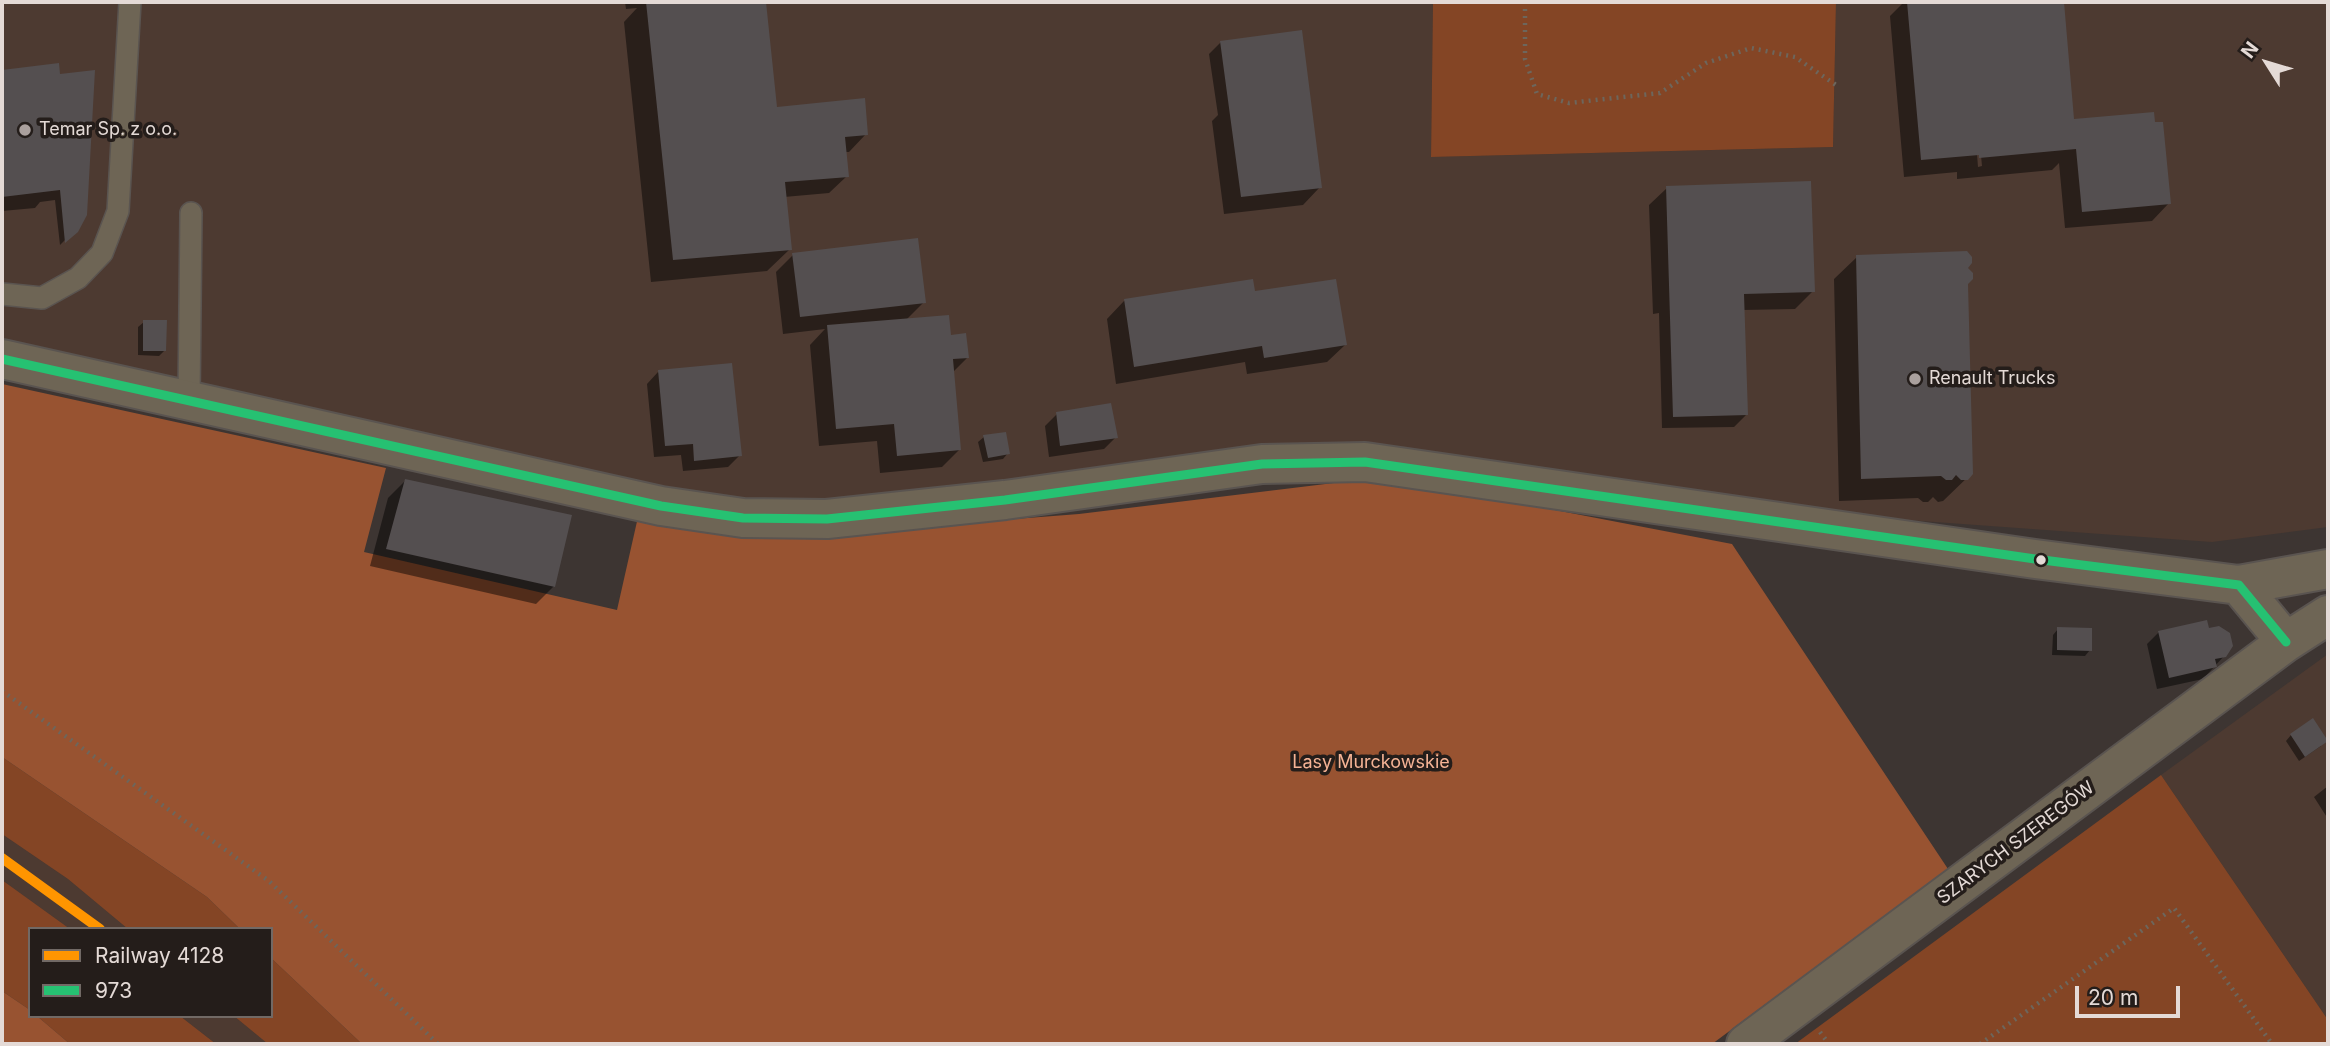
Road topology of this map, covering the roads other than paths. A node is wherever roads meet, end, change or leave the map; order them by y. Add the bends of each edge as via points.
1 (130, 2) edge
2 (191, 213) dead end
3 (2, 294) edge
4 (2, 359) edge
5 (189, 400) junction
6 (2328, 569) edge
7 (2239, 585) junction
8 (2328, 615) edge
9 (2286, 642) junction
10 (1746, 1044) edge

1 - 3 lane via 118,211 102,253 78,278 42,298
2 - 5 lane
4 - 5 street
5 - 7 street via 661,506 743,518 827,519 1262,464 1365,462
6 - 7 street
7 - 9 street
8 - 9 street, SZARYCH SZEREGÓW
9 - 10 street, SZARYCH SZEREGÓW

